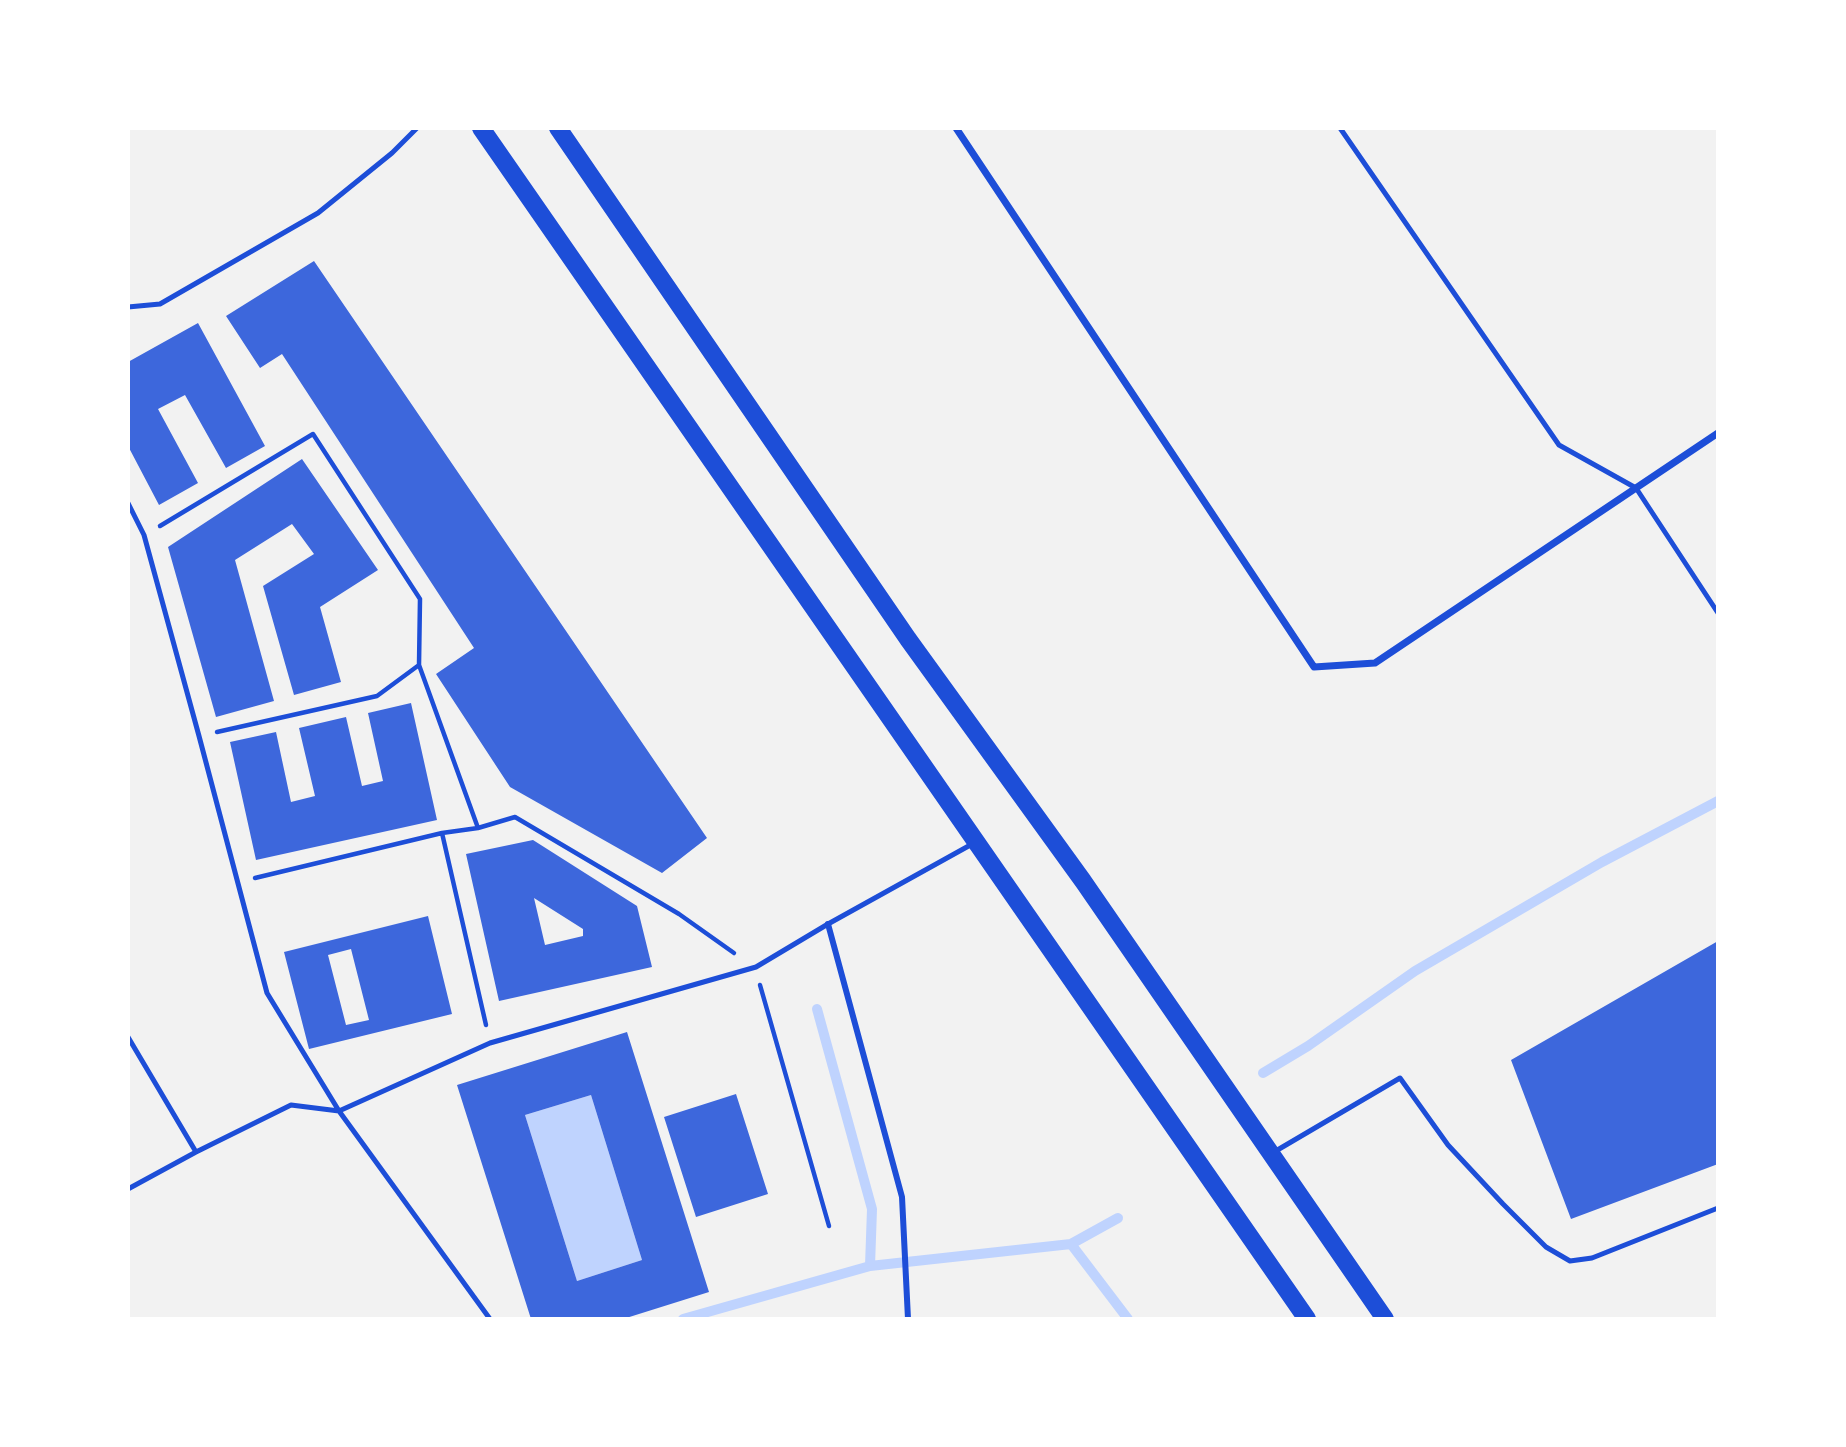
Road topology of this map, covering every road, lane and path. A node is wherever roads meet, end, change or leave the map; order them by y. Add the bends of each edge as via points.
1 (417, 128) edge
2 (481, 128) edge
3 (558, 128) edge
4 (956, 128) edge
5 (1340, 128) edge
6 (128, 307) edge
7 (1718, 432) edge
8 (1636, 488) junction
9 (128, 503) edge
10 (144, 536) junction
11 (1718, 613) edge
12 (419, 665) junction
13 (199, 736) junction
14 (478, 828) junction
15 (442, 833) junction
16 (977, 842) junction
17 (237, 882) junction
18 (828, 924) junction
19 (755, 967) junction
20 (128, 1037) edge
21 (490, 1042) junction
22 (339, 1111) junction
23 (196, 1152) junction
24 (1271, 1154) junction
25 (128, 1189) edge
26 (1718, 1208) edge
27 (829, 1226) dead end
28 (490, 1319) edge
29 (908, 1319) edge
30 (1307, 1319) edge
31 (1385, 1319) edge

1 - 6 lane via 318,213 160,304
2 - 16 main road
3 - 24 main road via 908,639 1083,881
4 - 8 street via 1314,667 1375,663
5 - 8 lane via 1559,445
7 - 8 street
8 - 11 lane
9 - 10 lane
10 - 12 path via 313,434 420,599
10 - 13 lane
12 - 13 path via 377,696
12 - 14 path
13 - 17 lane
14 - 15 path
14 - 19 path via 515,817 679,914
15 - 17 path
15 - 21 path
16 - 18 lane
16 - 30 main road
17 - 22 lane via 267,993
18 - 19 lane
18 - 29 street via 902,1197
19 - 21 lane
19 - 27 path
20 - 23 lane
21 - 22 lane
22 - 23 lane via 291,1105
22 - 28 lane
23 - 25 lane
24 - 26 lane via 1400,1078 1448,1145 1546,1247 1570,1261 1592,1258
24 - 31 main road

